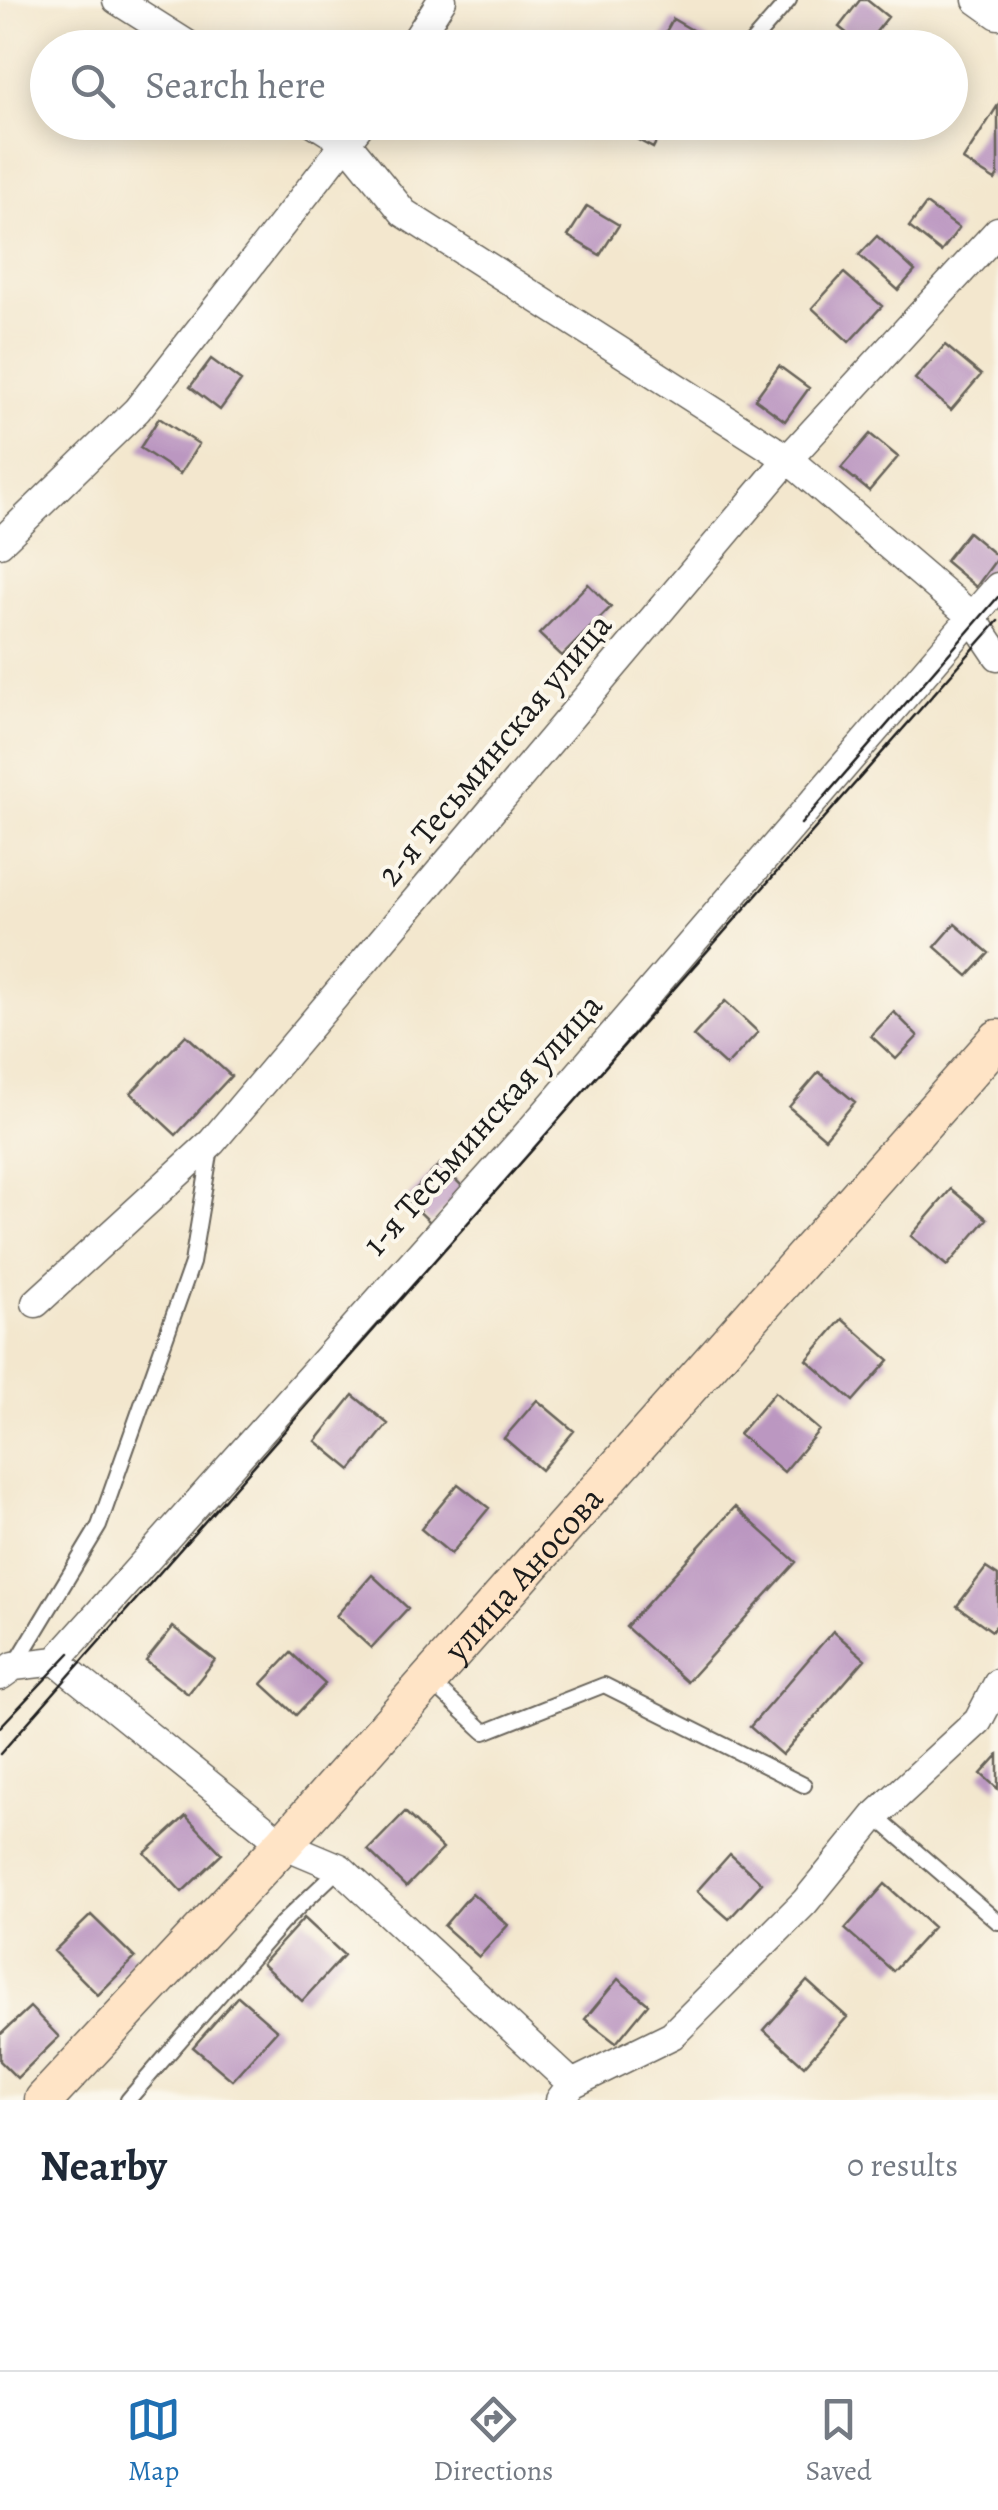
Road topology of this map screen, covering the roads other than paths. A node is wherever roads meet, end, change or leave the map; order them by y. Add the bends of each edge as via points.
1 (117, 0) edge
2 (442, 0) edge
3 (789, 0) edge
4 (976, 0) edge
5 (998, 15) edge
6 (164, 30) edge
7 (423, 30) edge
8 (763, 30) edge
9 (350, 140) edge
10 (359, 140) edge
11 (998, 231) edge
12 (788, 459) junction
13 (0, 543) edge
14 (998, 587) edge
15 (971, 616) junction
16 (998, 656) edge
17 (998, 1038) edge
18 (212, 1142) junction
19 (36, 1303) dead end
20 (56, 1661) junction
21 (7, 1671) edge
22 (429, 1680) junction
23 (998, 1682) edge
24 (988, 1711) edge
25 (804, 1785) dead end
26 (874, 1816) junction
27 (283, 1844) junction
28 (340, 1868) junction
29 (998, 1922) edge
30 (566, 2092) edge
31 (44, 2100) edge
32 (128, 2100) edge

1 - 6 street
2 - 7 street
3 - 8 lane
4 - 5 street
9 - 13 street via 137,410
10 - 12 street via 404,213
11 - 12 street, 2-я Тесьминская улица
12 - 15 street
12 - 18 street, 2-я Тесьминская улица
14 - 15 street, 1-я Тесьминская улица
15 - 16 street
15 - 20 street, 1-я Тесьминская улица via 522,1140
17 - 22 main road, улица Аносова
18 - 19 street, 2-я Тесьминская улица
18 - 21 lane via 192,1263 99,1526
20 - 21 street
20 - 27 street
22 - 25 lane via 484,1732 604,1685
22 - 27 main road, улица Аносова
23 - 24 street
24 - 26 street
26 - 29 lane
26 - 30 street via 805,1902 672,2034
27 - 28 street
27 - 31 main road, улица Аносова
28 - 30 street
28 - 32 lane via 282,1922

